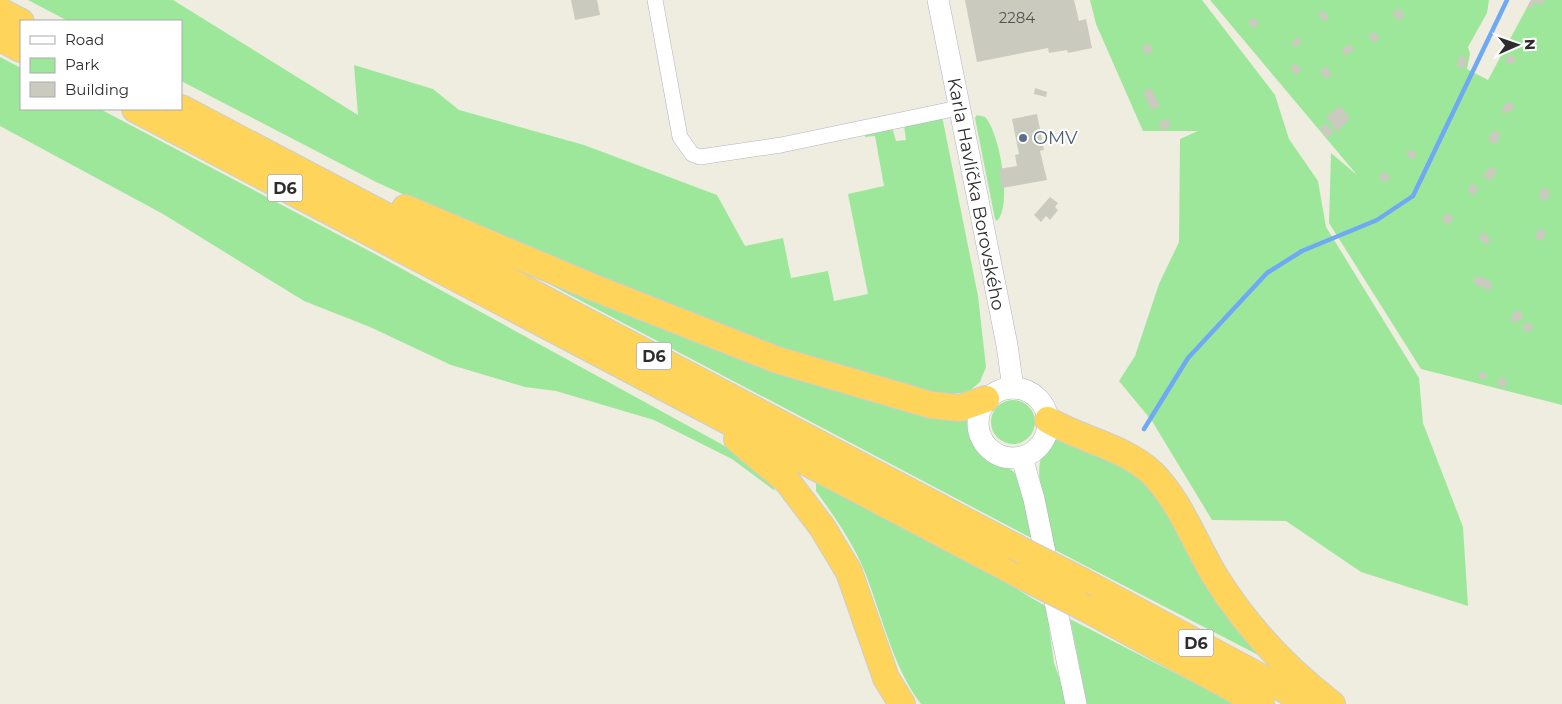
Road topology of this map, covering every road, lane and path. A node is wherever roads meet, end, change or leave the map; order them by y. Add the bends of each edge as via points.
1 (655, 0) edge
2 (938, 0) edge
3 (0, 11) edge
4 (20, 21) edge
5 (0, 38) edge
6 (20, 48) edge
7 (958, 108) junction
8 (182, 109) edge
9 (137, 110) edge
10 (292, 165) junction
11 (1013, 388) junction
12 (986, 399) junction
13 (701, 407) junction
14 (1048, 420) junction
15 (1022, 458) junction
16 (902, 704) edge
17 (1076, 704) edge
18 (1261, 704) edge
19 (1311, 704) edge
20 (1332, 704) edge

1 - 7 street via 680,137 692,154 700,157 736,153
2 - 7 street, Karla Havlíčka Borovského
3 - 4 highway
5 - 6 highway
7 - 11 street, Karla Havlíčka Borovského
8 - 10 highway, D6
9 - 13 highway, D6
10 - 12 highway via 777,360 931,405 960,408
10 - 19 highway, D6, bridge
11 - 12 street via 999,391
11 - 14 street via 1026,390 1037,397
12 - 15 street via 977,424 982,442 996,455
13 - 16 highway via 786,481 822,527 849,572 886,678
13 - 18 highway, D6, bridge
14 - 15 street via 1042,443
14 - 20 highway via 1126,455 1150,472 1168,493 1214,574 1250,627 1311,688
15 - 17 street via 1034,499

